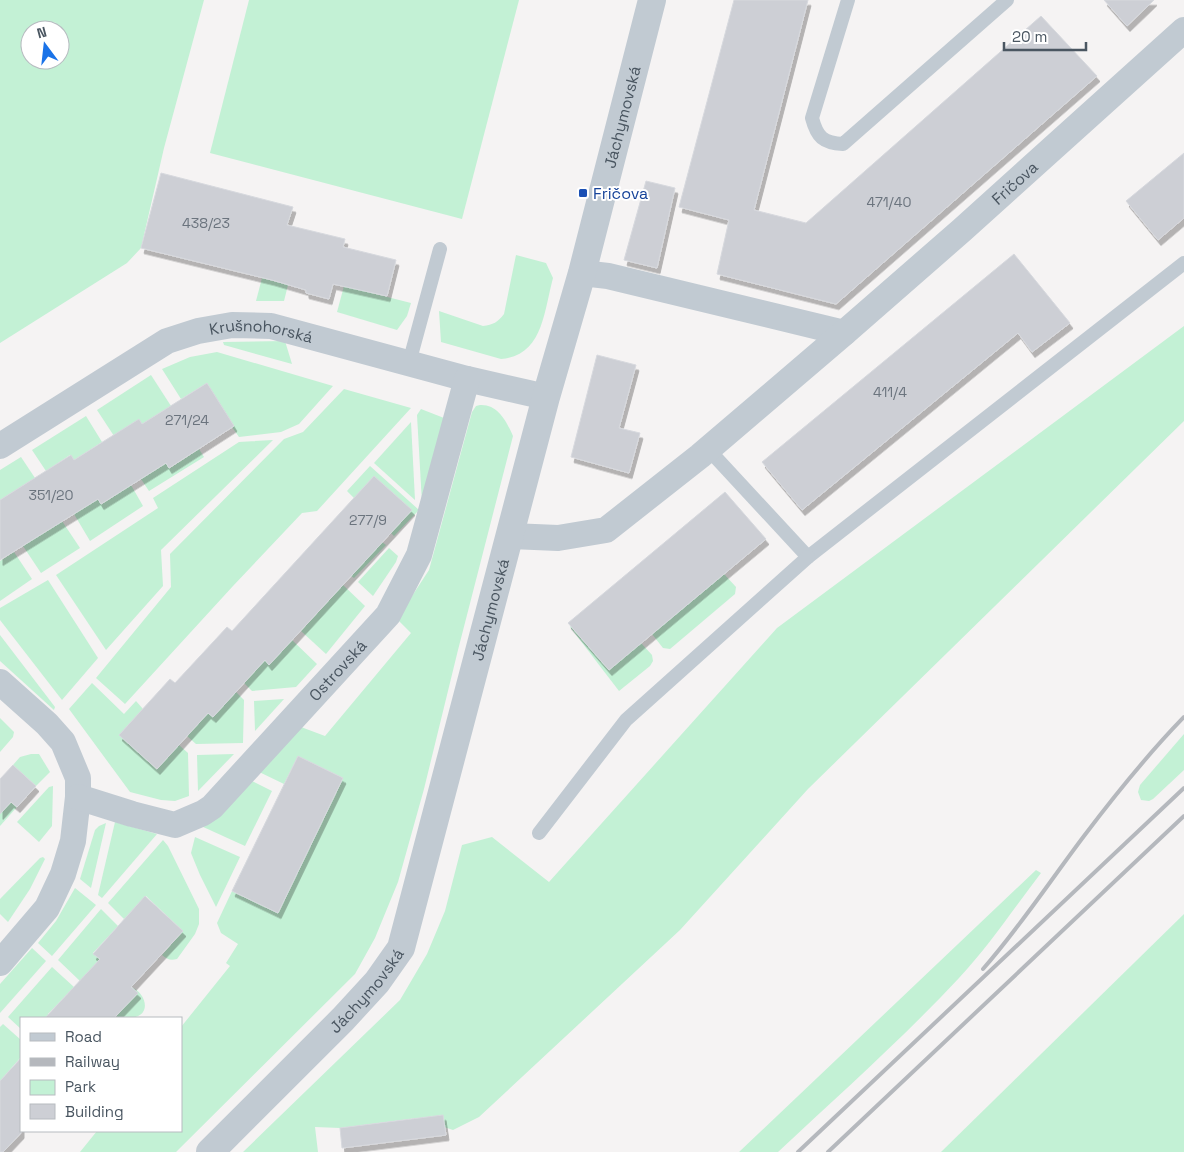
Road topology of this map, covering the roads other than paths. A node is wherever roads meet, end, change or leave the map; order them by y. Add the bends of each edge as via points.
1 (652, 0) edge
2 (848, 0) edge
3 (1007, 0) edge
4 (1184, 30) edge
5 (440, 249) dead end
6 (1184, 263) edge
7 (582, 273) junction
8 (844, 333) junction
9 (409, 363) junction
10 (467, 378) junction
11 (546, 397) junction
12 (0, 446) edge
13 (708, 449) junction
14 (511, 536) junction
15 (808, 557) junction
16 (0, 682) edge
17 (78, 797) junction
18 (538, 833) dead end
19 (0, 962) edge
20 (210, 1152) edge

1 - 7 street, Jáchymovská
2 - 3 lane via 812,118 815,131 831,144 842,144
4 - 8 street, Fričova
5 - 9 lane
6 - 15 lane
7 - 8 street via 608,276
7 - 11 street, Jáchymovská
8 - 13 street, Fričova
9 - 10 street, Krušnohorská
9 - 12 street, Krušnohorská via 270,326 232,325 198,331 167,342 140,357
10 - 11 street, Krušnohorská
10 - 17 street, Ostrovská via 419,555 388,615 212,807 175,824
11 - 14 street, Jáchymovská
13 - 14 street, Fričova via 606,530 558,538
13 - 15 lane
14 - 20 street, Jáchymovská via 401,948 377,982 343,1019
15 - 18 lane via 626,720
16 - 17 street via 63,742 78,778
17 - 19 street via 73,841 63,874 47,908

